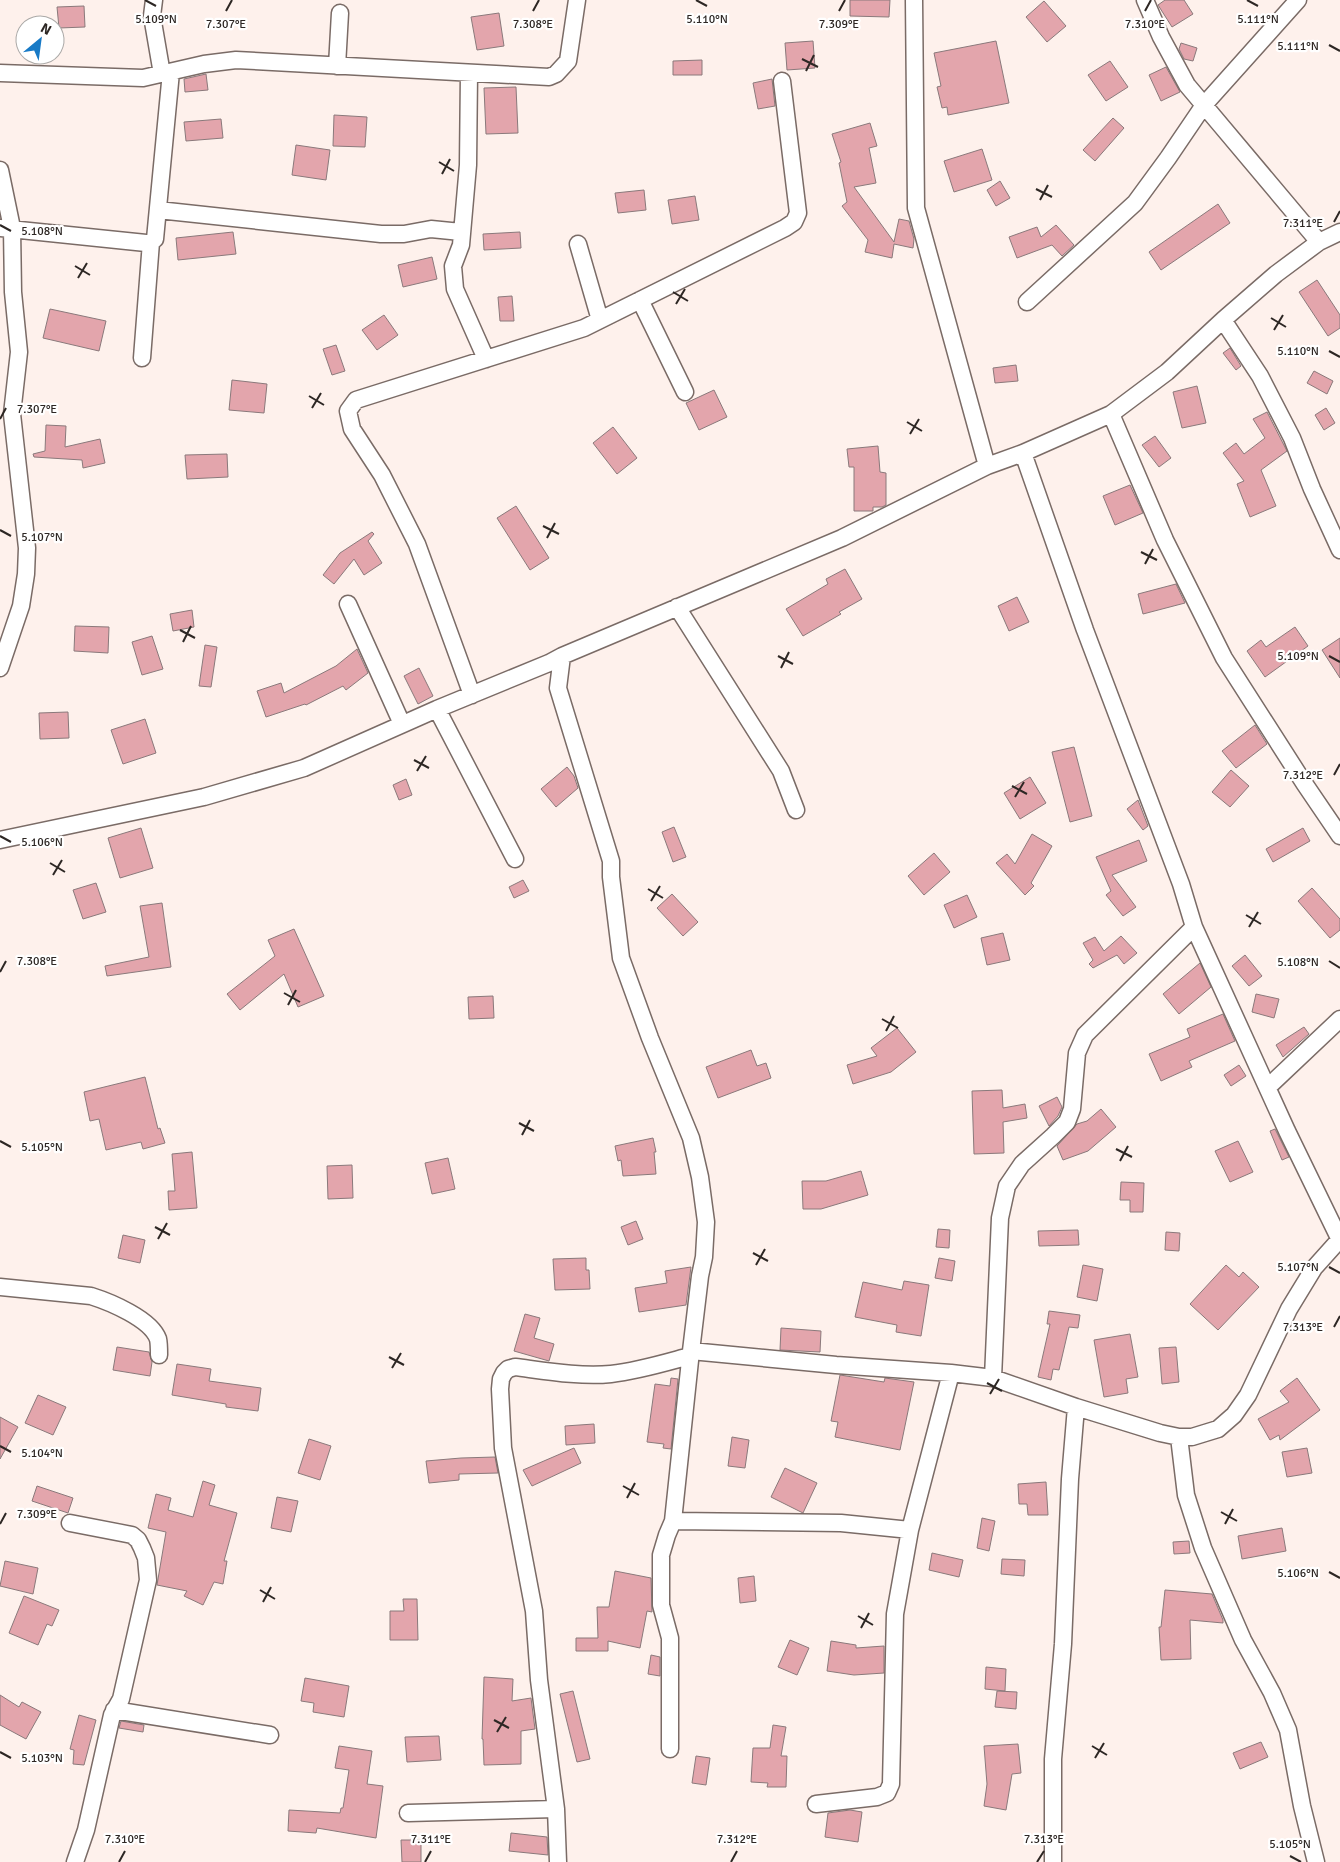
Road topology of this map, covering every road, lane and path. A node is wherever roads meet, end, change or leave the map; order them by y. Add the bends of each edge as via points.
1 (154, 0) edge
2 (577, 0) edge
3 (914, 0) edge
4 (1145, 0) edge
5 (1298, 0) edge
6 (340, 13) dead end
7 (337, 66) junction
8 (0, 73) edge
9 (167, 73) junction
10 (469, 73) junction
11 (782, 81) dead end
12 (1204, 105) junction
13 (0, 170) edge
14 (158, 210) junction
15 (6, 228) edge
16 (461, 232) junction
17 (1340, 232) edge
18 (150, 242) junction
19 (1319, 242) junction
20 (578, 244) dead end
21 (640, 300) junction
22 (1027, 302) dead end
23 (600, 320) junction
24 (1223, 320) junction
25 (142, 358) dead end
26 (486, 359) junction
27 (685, 392) dead end
28 (1111, 414) junction
29 (1023, 454) junction
30 (987, 466) junction
31 (1340, 550) edge
32 (348, 604) dead end
33 (677, 607) junction
34 (562, 656) junction
35 (0, 668) edge
36 (533, 670) junction
37 (558, 688) junction
38 (472, 695) junction
39 (436, 709) junction
40 (402, 724) junction
41 (796, 810) dead end
42 (1340, 836) edge
43 (0, 840) edge
44 (515, 860) dead end
45 (1194, 927) junction
46 (1340, 1019) edge
47 (1268, 1086) junction
48 (1340, 1240) edge
49 (0, 1287) edge
50 (691, 1353) junction
51 (159, 1355) dead end
52 (951, 1373) junction
53 (993, 1378) junction
54 (1076, 1407) junction
55 (1179, 1437) junction
56 (673, 1521) junction
57 (70, 1523) dead end
58 (910, 1530) junction
59 (114, 1710) junction
60 (270, 1735) dead end
61 (670, 1749) dead end
62 (816, 1804) dead end
63 (556, 1809) junction
64 (408, 1813) dead end
65 (75, 1862) edge
66 (558, 1862) edge
67 (1053, 1862) edge
68 (1316, 1862) edge

1 - 9 street via 152,16
2 - 10 street via 568,61 556,74 549,77
3 - 30 street via 916,208
4 - 12 street via 1187,85
5 - 12 street
6 - 7 street
7 - 9 street via 236,60
7 - 10 street
8 - 9 street via 120,78
9 - 14 street
10 - 16 street via 468,165
11 - 21 street via 798,213 794,222
12 - 19 street
12 - 22 street via 1134,203
13 - 15 street
14 - 16 street via 381,234 431,229
14 - 18 street via 155,239
15 - 18 street
15 - 35 street via 19,352 12,414 28,548 21,606
16 - 26 street via 461,245 453,266 455,289
17 - 19 street
18 - 25 street
19 - 24 street
20 - 23 street
21 - 23 street
21 - 27 street
23 - 26 street
24 - 28 street via 1167,372
24 - 31 street via 1260,376 1288,429
26 - 38 street via 356,400 348,411 352,428 382,475 417,544
28 - 29 street
28 - 42 street via 1165,540 1224,658
29 - 30 street
29 - 45 street
30 - 33 street via 842,538
32 - 40 street
33 - 34 street
33 - 41 street via 781,771
34 - 36 street
34 - 37 street
36 - 37 street
36 - 38 street
37 - 50 street via 611,862 620,958 688,1130 696,1160 706,1222
38 - 39 street
39 - 40 street
39 - 44 street
40 - 43 street via 304,768 213,795
45 - 47 street
45 - 53 street via 1085,1035 1077,1053 1072,1110 1067,1122 1022,1164 1007,1186 1000,1218
46 - 47 street
47 - 48 street
48 - 55 street via 1304,1284 1248,1395 1234,1415 1218,1429 1192,1437
49 - 51 street via 92,1296 102,1300 151,1328 158,1339
50 - 52 street
50 - 56 street
50 - 63 street via 641,1370 576,1374 515,1367 508,1369 501,1379 503,1448 534,1611 539,1680
52 - 53 street
52 - 58 street
53 - 54 street
54 - 55 street
54 - 67 street via 1053,1760
55 - 68 street via 1186,1495 1203,1548 1243,1640 1288,1730
56 - 58 street via 841,1522
56 - 61 street via 661,1555 661,1605 670,1638
57 - 59 street via 132,1535 138,1540 146,1558 148,1580 120,1699
58 - 62 street via 895,1614 891,1784 886,1793 876,1796
59 - 60 street
59 - 65 street via 86,1830
63 - 64 street
63 - 66 street

